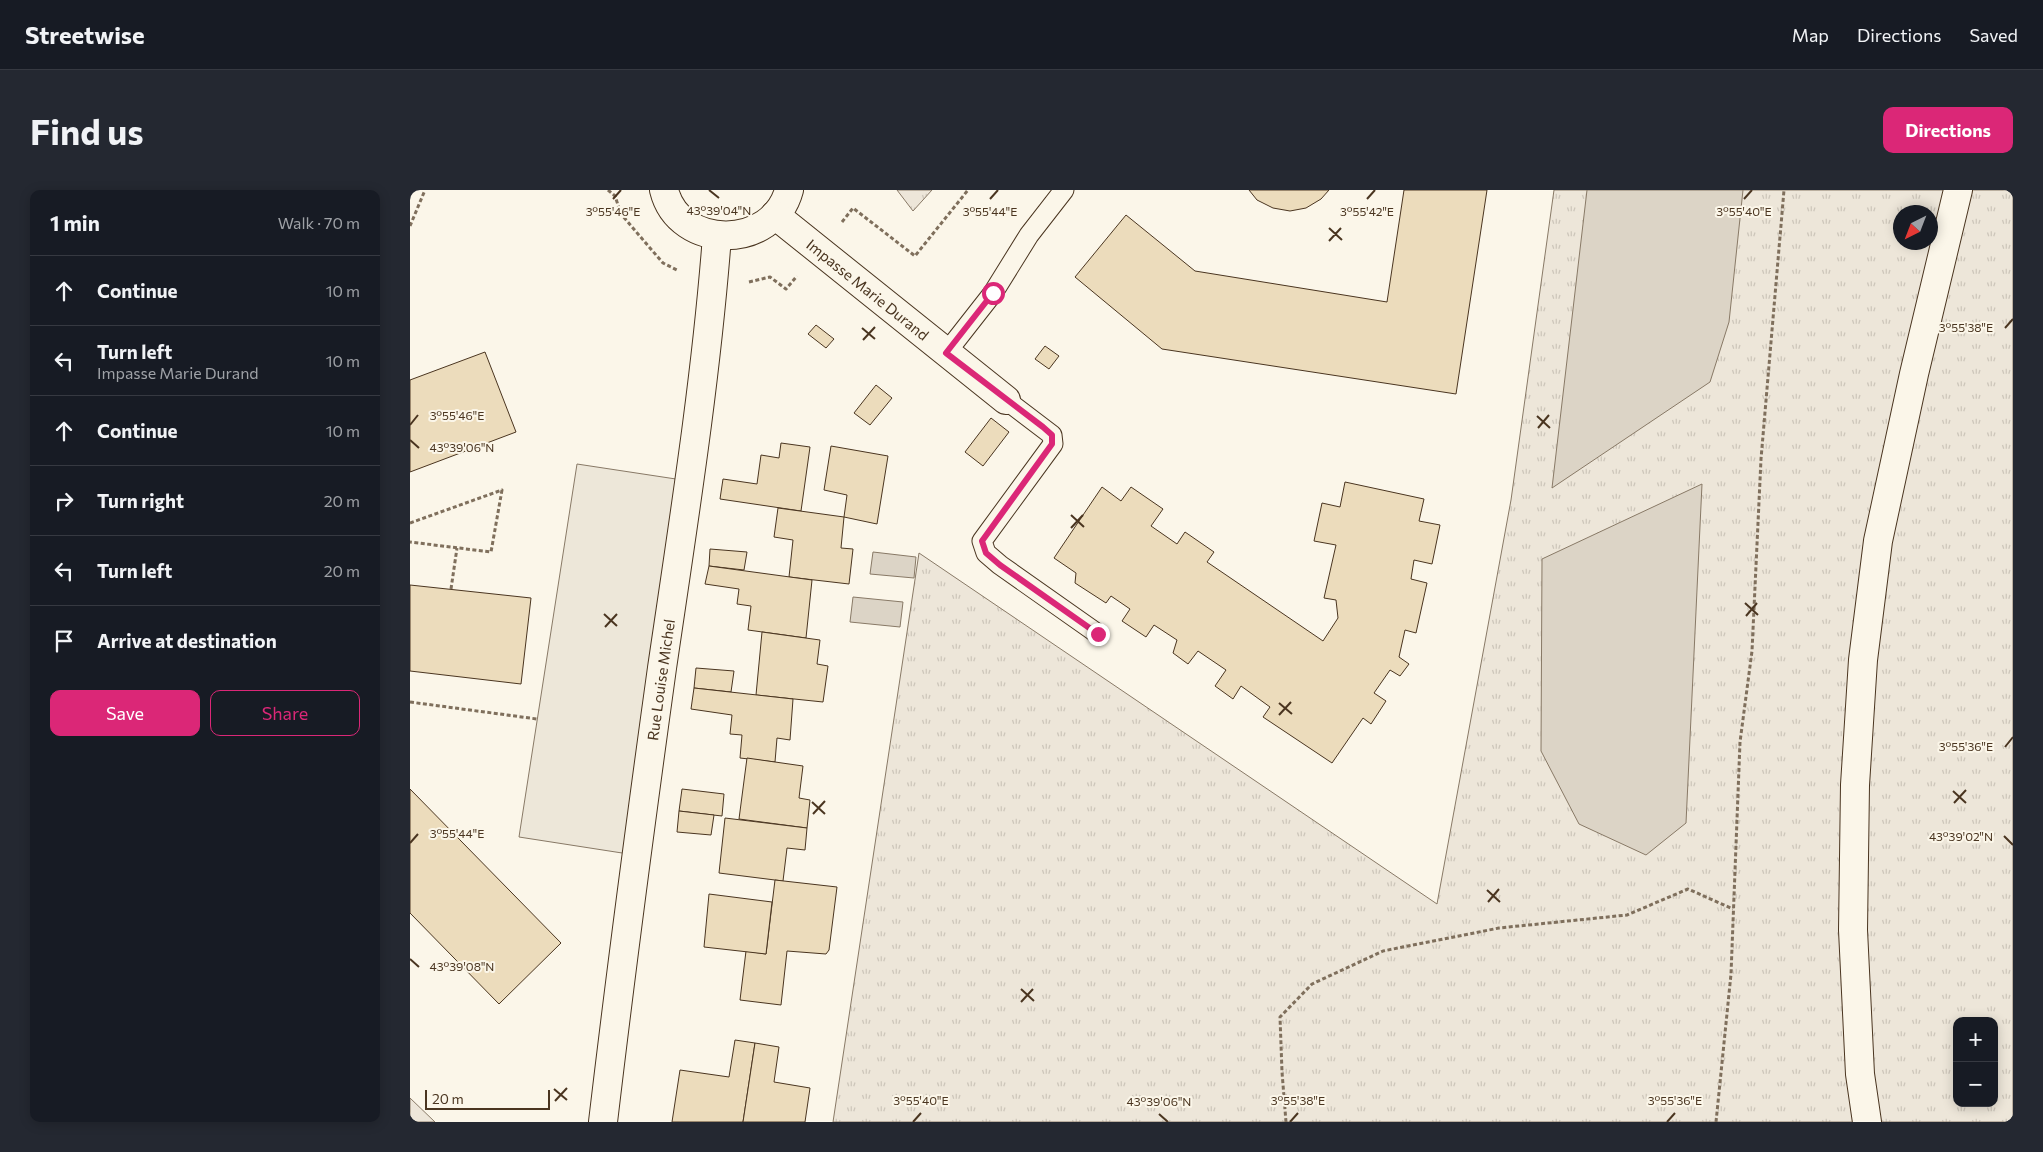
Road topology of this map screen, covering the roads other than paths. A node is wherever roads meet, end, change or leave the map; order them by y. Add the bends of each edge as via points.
1 (664, 190) edge
2 (789, 190) edge
3 (1064, 190) edge
4 (1958, 190) edge
5 (775, 215) junction
6 (717, 236) junction
7 (946, 353) junction
8 (1006, 400) joint
9 (1098, 634) dead end
10 (603, 1122) edge
11 (1868, 1122) edge

1 - 6 street via 678,216 696,229
2 - 5 street
3 - 7 lane via 1029,235 993,293
4 - 11 street via 1878,541 1863,660 1855,785 1853,930 1860,1074
5 - 6 street via 758,228 738,236
5 - 7 street, Impasse Marie Durand
6 - 10 street, Rue Louise Michel via 689,481 636,855
7 - 8 street, Impasse Marie Durand
8 - 9 lane via 1052,435 1052,444 982,541 986,553

